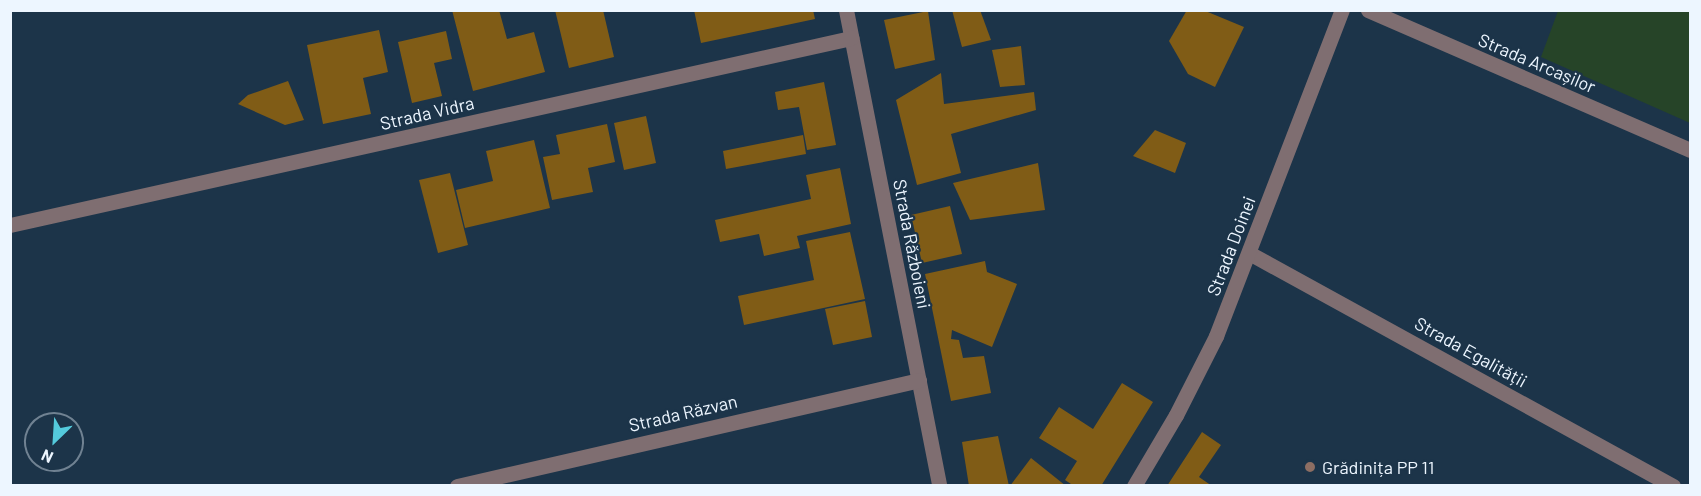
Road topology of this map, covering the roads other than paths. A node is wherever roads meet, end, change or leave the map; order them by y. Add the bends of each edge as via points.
1 (846, 10) edge
2 (1342, 10) edge
3 (1368, 10) edge
4 (851, 39) junction
5 (1690, 150) edge
6 (10, 225) edge
7 (1249, 253) junction
8 (919, 380) junction
9 (457, 486) edge
10 (939, 486) edge
11 (1134, 486) edge
12 (1673, 486) edge

1 - 4 street, Strada Războieni
2 - 7 street, Strada Doinei
3 - 5 street, Strada Arcașilor
4 - 6 street, Strada Vidra
4 - 8 street, Strada Războieni
7 - 11 street, Strada Doinei via 1216,336
7 - 12 street, Strada Egalității
8 - 9 street, Strada Răzvan
8 - 10 street, Strada Războieni

